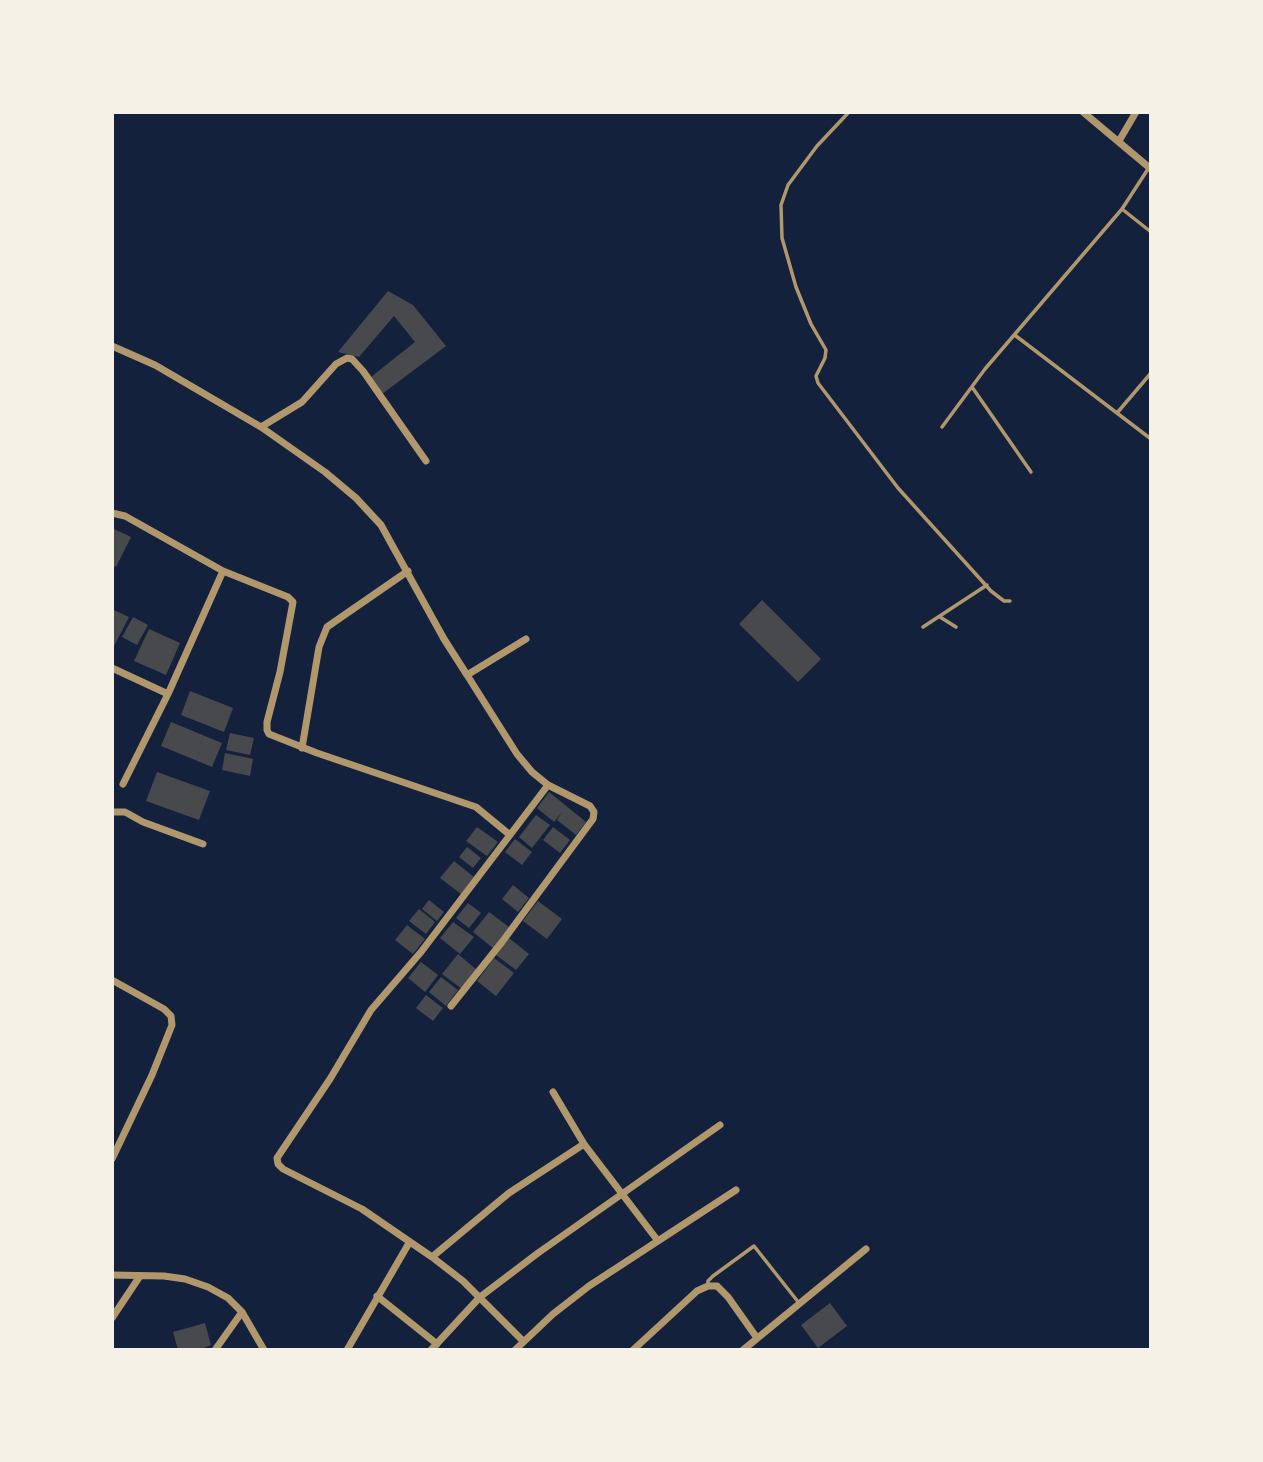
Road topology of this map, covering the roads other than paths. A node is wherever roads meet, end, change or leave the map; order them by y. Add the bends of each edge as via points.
1 (849, 112) edge
2 (1083, 112) edge
3 (1136, 112) edge
4 (1119, 141) junction
5 (1150, 168) edge
6 (1122, 209) junction
7 (1151, 233) edge
8 (1016, 336) junction
9 (112, 346) edge
10 (1151, 373) edge
11 (972, 387) junction
12 (1117, 413) junction
13 (261, 427) junction
14 (942, 427) dead end
15 (1151, 439) edge
16 (426, 461) dead end
17 (1031, 472) dead end
18 (112, 513) edge
19 (223, 571) junction
20 (408, 571) junction
21 (987, 586) junction
22 (1010, 601) dead end
23 (940, 617) junction
24 (923, 627) dead end
25 (956, 627) dead end
26 (526, 639) dead end
27 (112, 668) edge
28 (467, 675) junction
29 (168, 694) junction
30 (302, 748) junction
31 (123, 783) dead end
32 (548, 785) junction
33 (112, 812) edge
34 (510, 835) junction
35 (203, 844) dead end
36 (112, 980) edge
37 (451, 1006) dead end
38 (553, 1092) dead end
39 (720, 1125) dead end
40 (584, 1143) junction
41 (112, 1159) edge
42 (736, 1190) dead end
43 (620, 1194) junction
44 (658, 1241) junction
45 (409, 1243) junction
46 (866, 1249) dead end
47 (432, 1257) junction
48 (112, 1275) edge
49 (140, 1276) junction
50 (708, 1286) junction
51 (377, 1296) junction
52 (481, 1297) junction
53 (799, 1303) junction
54 (242, 1312) junction
55 (112, 1318) edge
56 (757, 1338) junction
57 (523, 1341) junction
58 (434, 1347) edge
59 (215, 1350) edge
60 (264, 1350) edge
61 (346, 1350) edge
62 (514, 1350) edge
63 (633, 1350) edge
64 (743, 1350) edge

1 - 21 lane via 788,185 781,205 782,238 796,288 826,350 816,376 898,488
2 - 4 street
3 - 4 street
4 - 5 street
5 - 6 lane
6 - 7 lane
6 - 8 lane
8 - 11 lane
8 - 12 lane
9 - 13 street via 155,365
10 - 12 lane
11 - 14 lane
11 - 17 lane
12 - 15 lane
13 - 16 street via 302,402 336,364 352,359
13 - 20 street via 368,510
18 - 19 street
19 - 29 street
19 - 30 street via 293,602 267,730
20 - 28 street
20 - 30 street via 327,627 319,647
21 - 22 lane
21 - 23 lane
23 - 24 lane
23 - 25 lane
26 - 28 street
27 - 29 street
28 - 32 street via 517,754
29 - 31 street
30 - 34 street via 476,807
32 - 34 street
32 - 37 street via 590,806 593,819
33 - 35 street via 125,812
34 - 45 street via 371,1010 277,1157 283,1169 362,1209
36 - 41 street via 164,1009 172,1025
38 - 40 street
39 - 43 street
40 - 43 street
40 - 47 street via 509,1193
42 - 44 street
43 - 44 street
43 - 52 street
44 - 57 street via 589,1286
45 - 47 street
45 - 51 street
46 - 53 street
47 - 52 street
48 - 49 street
49 - 54 street via 174,1277 208,1287
49 - 55 street
50 - 53 lane via 713,1276 754,1246
50 - 56 street via 717,1286 728,1297
50 - 63 street
51 - 58 street
51 - 61 street
52 - 57 street
52 - 58 street
53 - 56 street
54 - 59 street
54 - 60 street
56 - 64 street
57 - 62 street

